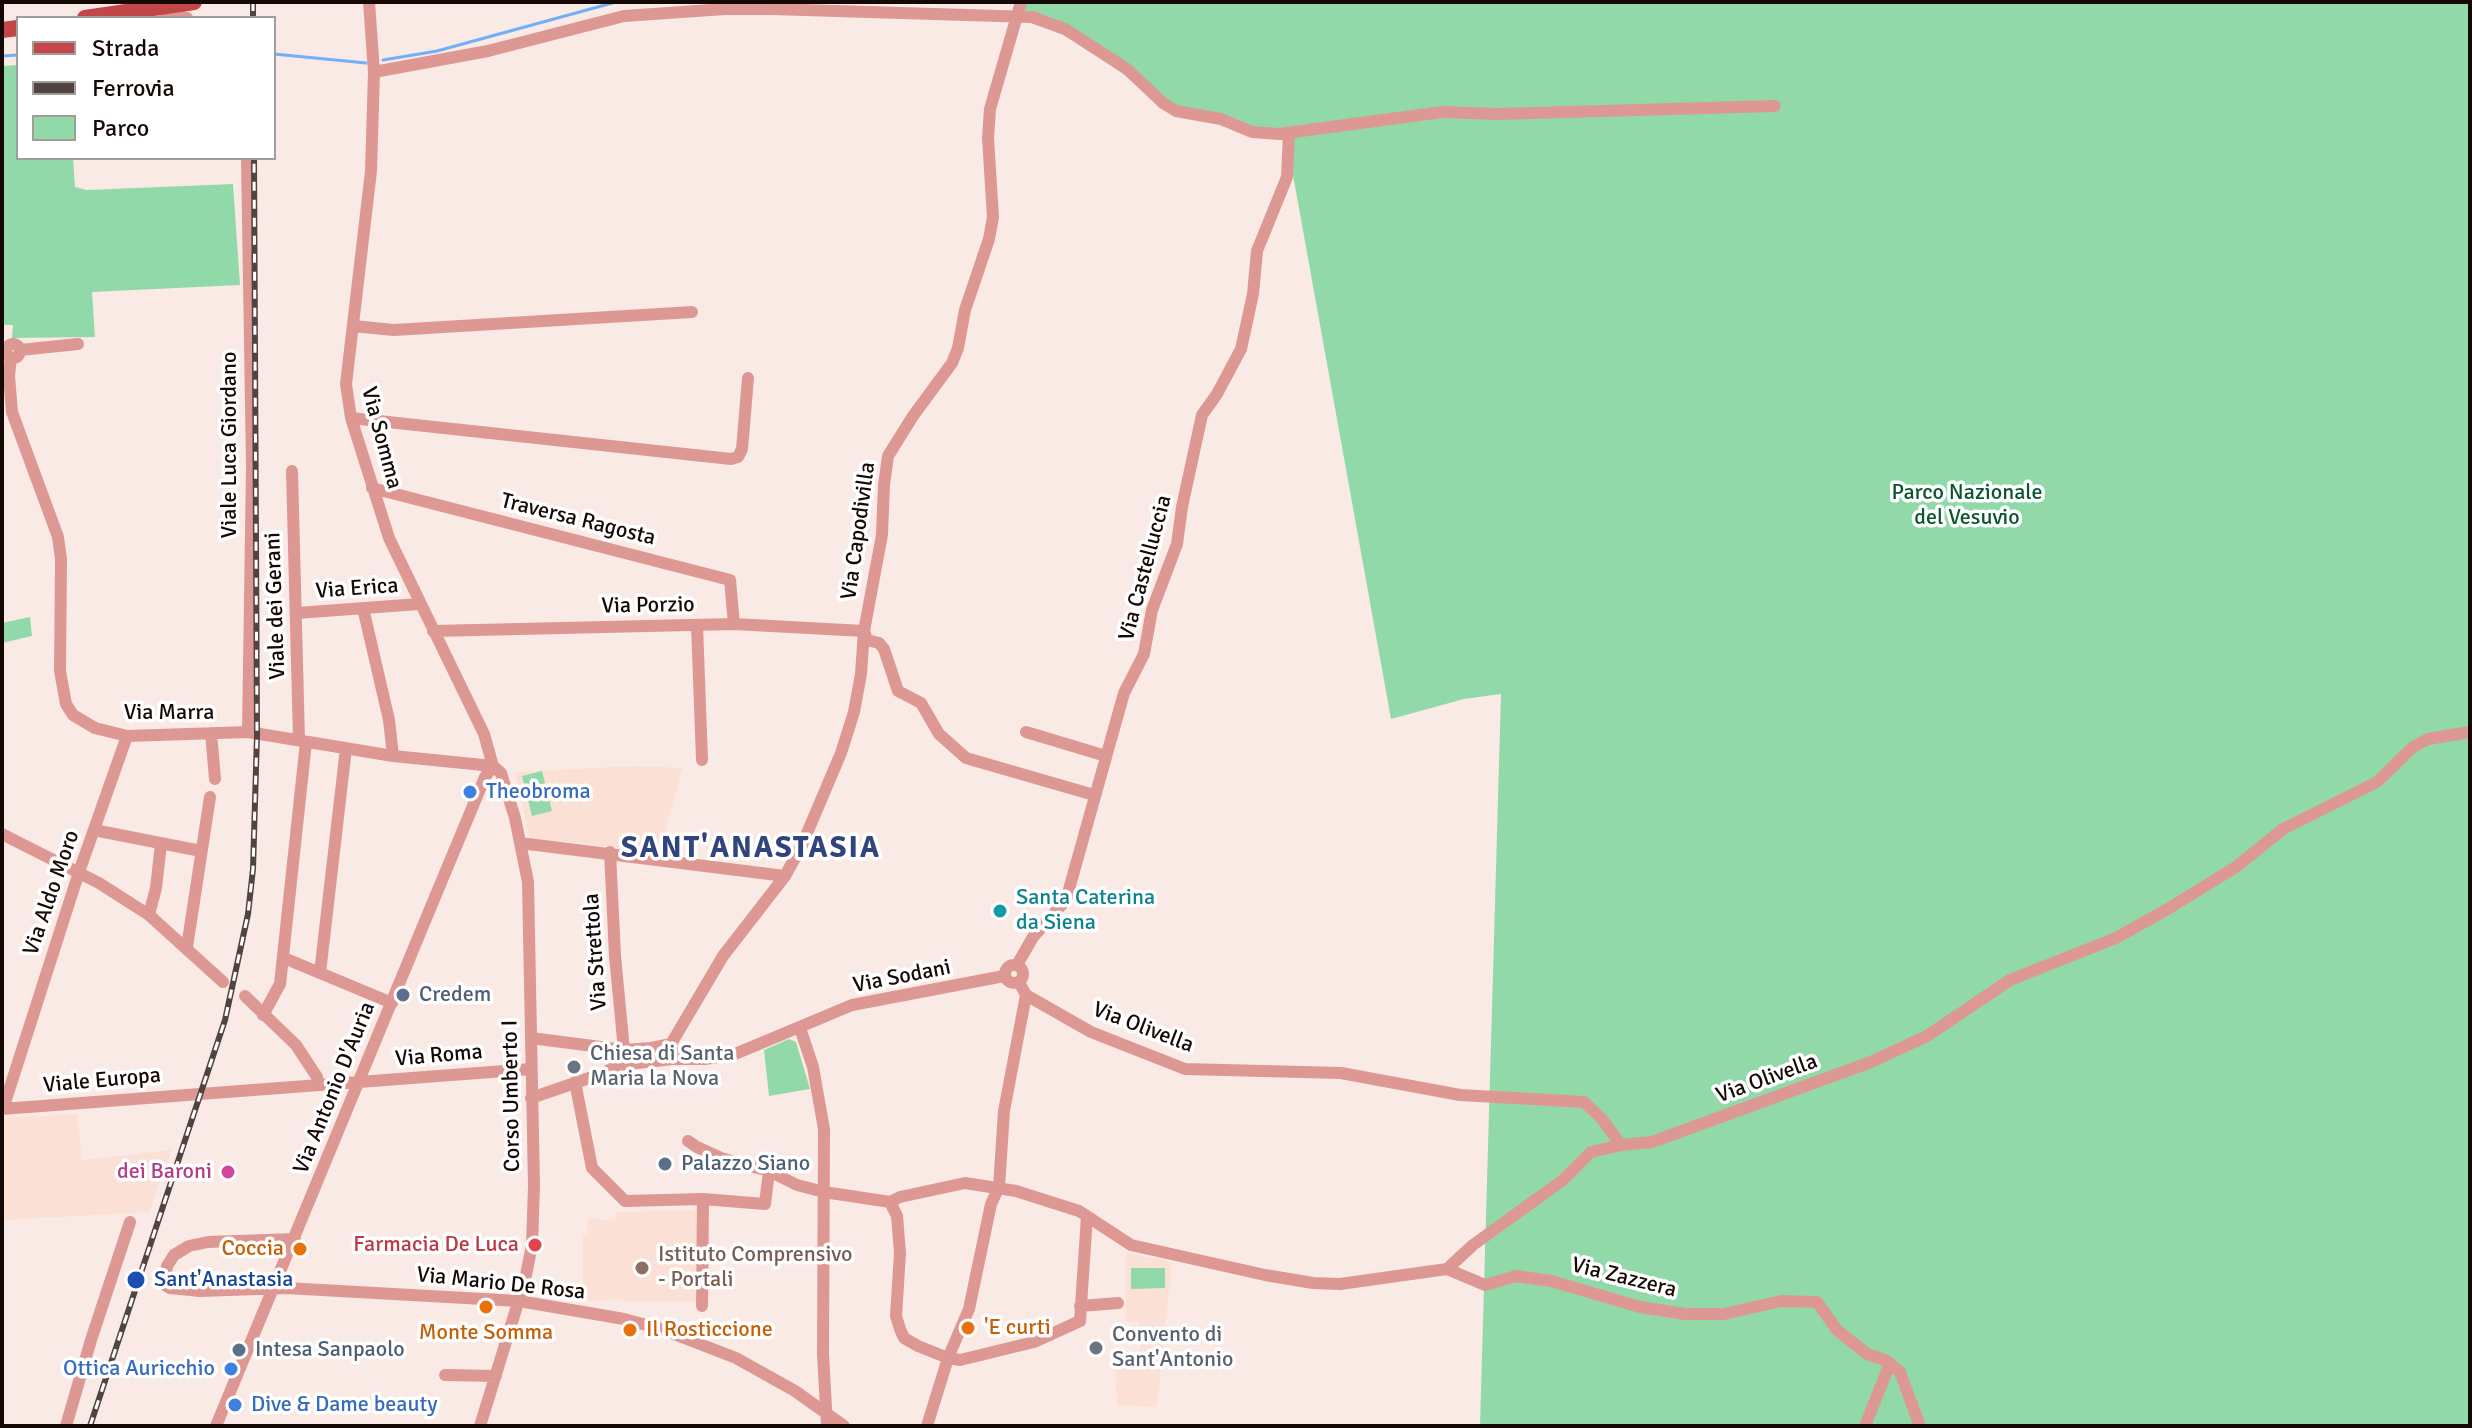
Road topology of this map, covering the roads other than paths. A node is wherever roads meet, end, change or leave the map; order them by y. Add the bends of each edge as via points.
1 (194, 2) edge
2 (369, 2) edge
3 (1021, 2) edge
4 (156, 7) junction
5 (98, 16) edge
6 (176, 16) edge
7 (1018, 17) junction
8 (374, 72) junction
9 (1775, 106) dead end
10 (1289, 133) junction
11 (247, 160) edge
12 (692, 312) dead end
13 (353, 326) junction
14 (78, 344) dead end
15 (10, 351) edge
16 (748, 378) dead end
17 (351, 418) junction
18 (292, 471) dead end
19 (372, 488) junction
20 (419, 604) junction
21 (363, 608) junction
22 (297, 613) junction
23 (734, 624) junction
24 (697, 625) junction
25 (433, 631) junction
26 (864, 631) junction
27 (248, 732) junction
28 (1026, 732) dead end
29 (2470, 732) edge
30 (211, 733) junction
31 (127, 736) junction
32 (303, 741) junction
33 (346, 748) junction
34 (393, 756) junction
35 (1106, 756) junction
36 (702, 760) dead end
37 (493, 766) junction
38 (215, 779) dead end
39 (1094, 795) junction
40 (210, 797) dead end
41 (94, 830) junction
42 (2, 834) edge
43 (520, 843) junction
44 (161, 844) junction
45 (201, 851) junction
46 (610, 852) junction
47 (79, 872) junction
48 (785, 876) junction
49 (149, 915) junction
50 (187, 947) junction
51 (284, 958) junction
52 (1017, 965) junction
53 (320, 973) junction
54 (1004, 976) junction
55 (223, 982) dead end
56 (1019, 982) junction
57 (1026, 995) junction
58 (245, 996) dead end
59 (392, 1003) junction
60 (263, 1015) junction
61 (800, 1028) junction
62 (531, 1038) junction
63 (671, 1044) junction
64 (624, 1050) junction
65 (673, 1059) junction
66 (531, 1069) junction
67 (575, 1082) junction
68 (358, 1083) junction
69 (318, 1085) junction
70 (206, 1093) joint
71 (531, 1098) junction
72 (2, 1109) edge
73 (688, 1141) dead end
74 (1621, 1145) junction
75 (769, 1171) junction
76 (999, 1187) junction
77 (824, 1192) junction
78 (703, 1199) junction
79 (890, 1202) junction
80 (1087, 1216) junction
81 (130, 1222) dead end
82 (295, 1239) junction
83 (1447, 1269) junction
84 (272, 1290) junction
85 (519, 1301) junction
86 (1118, 1303) dead end
87 (702, 1306) dead end
88 (1080, 1306) junction
89 (948, 1358) junction
90 (1890, 1363) junction
91 (445, 1375) dead end
92 (496, 1376) junction
93 (827, 1412) junction
94 (66, 1426) edge
95 (216, 1426) edge
96 (480, 1426) edge
97 (827, 1426) edge
98 (844, 1426) edge
99 (927, 1426) edge
100 (1865, 1426) edge
101 (1920, 1426) edge

1 - 4 main road
2 - 8 street, Via Somma
3 - 7 street, Via Capodivilla
4 - 5 main road
4 - 6 street
7 - 8 street via 772,9 624,16 488,51
7 - 10 street via 1065,29 1127,69 1176,111 1221,119 1252,132
7 - 26 street, Via Capodivilla via 990,109 989,239 952,363 888,456 882,535
8 - 13 street, Via Somma via 371,171
9 - 10 street via 1442,112
10 - 35 street, Via Castelluccia via 1287,177 1257,251 1241,349 1202,415 1177,544
11 - 27 street, Viale Luca Giordano via 252,466
12 - 13 street via 394,330
13 - 17 street, Via Somma via 346,384
14 - 15 street
15 - 31 street, Via Marra via 12,412 58,537 60,671 66,704 81,721
16 - 17 street via 742,449 731,459
17 - 19 street, Via Somma
18 - 22 street, Viale dei Gerani
19 - 20 street, Via Somma
19 - 23 street, Traversa Ragosta via 730,580
20 - 21 street, Via Erica
20 - 25 street, Via Somma
21 - 22 street, Via Erica
21 - 34 street
22 - 32 street, Viale dei Gerani
23 - 24 street, Via Porzio
23 - 26 street, Via Porzio
24 - 25 street, Via Porzio
24 - 36 street
25 - 37 street, Via Somma via 484,734
26 - 39 street via 867,640 884,649 898,691 921,703 939,734 966,758
26 - 48 street, Via Capodivilla via 854,712 829,786
27 - 30 street, Via Marra
27 - 32 street, Via Marra
28 - 35 street
29 - 74 street, Via Olivella via 2413,747 2377,782 2283,829 2236,867 2166,910 2116,938 2010,980 1914,1042 1652,1142
30 - 31 street, Via Marra
30 - 38 street
31 - 41 street, Via Aldo Moro
32 - 33 street, Via Marra
32 - 51 street, Viale dei Gerani
33 - 34 street, Via Marra
33 - 53 street
34 - 37 street, Via Marra
35 - 39 street, Via Castelluccia
37 - 43 street, Corso Umberto I via 501,773
37 - 59 street, Via Antonio D'Auria
39 - 52 street, Via Castelluccia via 1066,900 1033,937
40 - 45 street
41 - 44 street
41 - 47 street, Via Aldo Moro
42 - 47 street
43 - 46 street
43 - 62 street, Corso Umberto I via 528,882
44 - 45 street
44 - 49 street
45 - 50 street
46 - 48 street
46 - 64 street, Via Strettola
47 - 49 street
47 - 72 street, Via Aldo Moro
48 - 63 street, Via Capodivilla via 723,956
49 - 50 street
50 - 55 street
51 - 53 street
51 - 60 street, Viale dei Gerani via 280,984
52 - 54 street via 1009,966
52 - 56 street via 1023,972
53 - 59 street
54 - 56 street via 1010,983
54 - 61 street, Via Sodani via 852,1005
56 - 57 street
57 - 74 street, Via Olivella via 1091,1032 1185,1069 1341,1073 1460,1095 1584,1102
57 - 76 street via 1004,1111
58 - 60 street
59 - 68 street, Via Antonio D'Auria
60 - 69 street via 296,1045
61 - 65 street, Via Sodani via 724,1057
61 - 77 street via 824,1129
62 - 64 street
62 - 66 street, Corso Umberto I
63 - 64 street
63 - 65 street
65 - 67 street, Via Sodani via 619,1065
66 - 68 street, Via Roma
66 - 71 street, Corso Umberto I
67 - 71 street, Via Sodani
67 - 78 street via 592,1168 625,1201
68 - 69 street, Via Roma
68 - 82 street, Via Antonio D'Auria
69 - 70 street, Via Roma
70 - 72 street, Viale Europa
71 - 85 street, Corso Umberto I via 533,1230
73 - 75 street via 721,1158
74 - 83 street via 1591,1152 1563,1180
75 - 77 street
75 - 78 street via 765,1204
76 - 79 street via 965,1183
76 - 80 street
76 - 89 street via 971,1301
77 - 79 street
77 - 93 street
78 - 87 street
79 - 89 street via 897,1216 900,1253 900,1329 904,1338
80 - 83 street via 1131,1245 1313,1283
80 - 88 street
81 - 94 street
82 - 84 street, Via Antonio D'Auria
82 - 84 street, Via Mario De Rosa via 198,1244 174,1255 167,1266 165,1285 170,1288
83 - 90 street, Via Zazzera via 1485,1285 1516,1276 1551,1281 1685,1314 1724,1314 1781,1301 1817,1302 1837,1330 1867,1354
84 - 85 street, Via Mario De Rosa
84 - 95 street, Via Antonio D'Auria
85 - 92 street, Corso Umberto I
85 - 93 street, Via Mario De Rosa via 624,1319 686,1337 763,1372
86 - 88 street
88 - 89 street via 1080,1321 1034,1342 982,1356
89 - 99 street
90 - 100 street
90 - 101 street via 1900,1372
91 - 92 street
92 - 96 street, Corso Umberto I
93 - 97 street
93 - 98 street, Via Mario De Rosa

